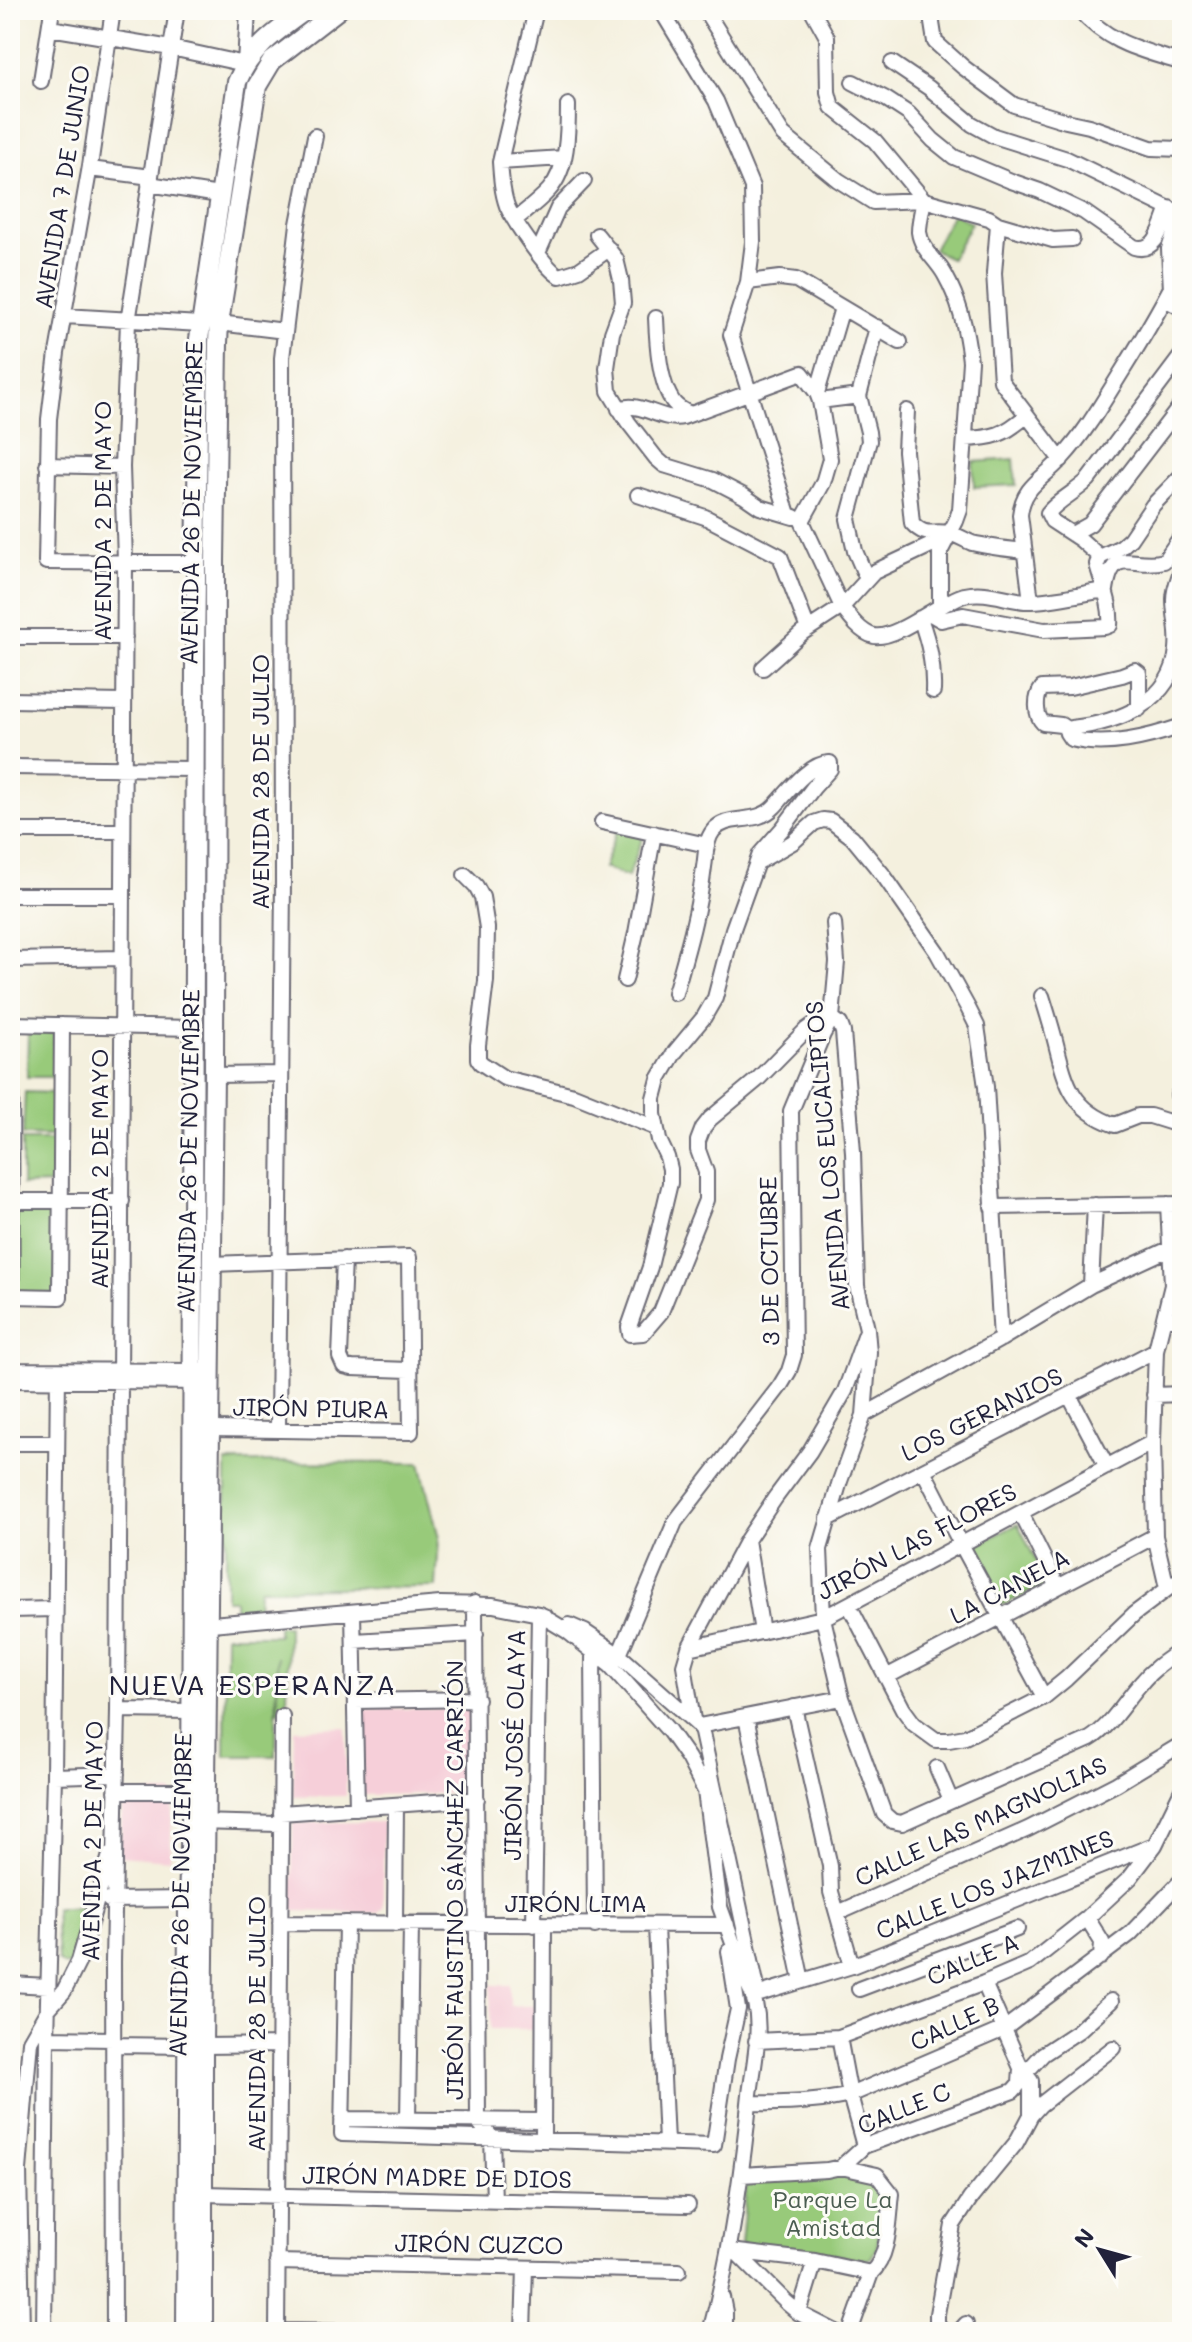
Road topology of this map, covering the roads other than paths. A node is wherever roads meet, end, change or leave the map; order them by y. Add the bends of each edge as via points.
1 (52, 10) edge
2 (113, 10) edge
3 (177, 10) edge
4 (248, 10) edge
5 (306, 10) edge
6 (338, 10) edge
7 (536, 10) edge
8 (661, 10) edge
9 (705, 10) edge
10 (812, 10) edge
11 (933, 10) edge
12 (1079, 10) edge
13 (50, 28) junction
14 (109, 37) junction
15 (171, 48) junction
16 (892, 63) dead end
17 (1182, 63) edge
18 (245, 64) junction
19 (41, 81) dead end
20 (853, 82) dead end
21 (568, 105) dead end
22 (315, 136) dead end
23 (1182, 149) edge
24 (563, 158) junction
25 (500, 162) junction
26 (90, 169) junction
27 (150, 181) junction
28 (584, 181) dead end
29 (219, 195) junction
30 (924, 200) junction
31 (1169, 208) junction
32 (516, 219) junction
33 (998, 224) junction
34 (597, 235) dead end
35 (1072, 239) dead end
36 (609, 249) junction
37 (538, 253) junction
38 (1182, 266) edge
39 (748, 282) junction
40 (1169, 295) junction
41 (842, 308) junction
42 (1182, 308) edge
43 (65, 316) junction
44 (656, 318) dead end
45 (128, 319) junction
46 (209, 324) junction
47 (877, 327) junction
48 (285, 331) junction
49 (900, 342) dead end
50 (1182, 355) edge
51 (748, 392) junction
52 (859, 396) junction
53 (818, 397) junction
54 (1182, 404) edge
55 (619, 409) junction
56 (907, 411) dead end
57 (690, 414) junction
58 (1026, 416) junction
59 (965, 439) junction
60 (1061, 460) junction
61 (47, 465) junction
62 (122, 467) junction
63 (1182, 475) edge
64 (638, 495) dead end
65 (795, 518) junction
66 (1072, 534) junction
67 (1182, 535) edge
68 (947, 536) junction
69 (1024, 551) junction
70 (1100, 557) junction
71 (125, 561) junction
72 (196, 563) junction
73 (1182, 568) edge
74 (867, 579) junction
75 (1106, 590) junction
76 (1031, 601) junction
77 (842, 607) junction
78 (930, 612) junction
79 (808, 629) junction
80 (10, 637) edge
81 (125, 637) junction
82 (215, 658) junction
83 (195, 659) junction
84 (763, 668) dead end
85 (933, 691) dead end
86 (10, 700) edge
87 (124, 702) junction
88 (1139, 709) junction
89 (1182, 726) edge
90 (1068, 730) junction
91 (10, 767) edge
92 (123, 769) junction
93 (194, 769) junction
94 (602, 822) dead end
95 (10, 831) edge
96 (123, 831) junction
97 (654, 833) junction
98 (707, 845) junction
99 (755, 863) junction
100 (465, 875) dead end
101 (10, 895) edge
102 (122, 895) junction
103 (834, 923) dead end
104 (122, 958) junction
105 (10, 960) edge
106 (625, 980) dead end
107 (675, 993) dead end
108 (1042, 996) dead end
109 (832, 1018) junction
110 (11, 1024) edge
111 (62, 1025) junction
112 (123, 1027) junction
113 (193, 1028) junction
114 (281, 1074) junction
115 (214, 1075) junction
116 (1182, 1126) edge
117 (656, 1128) junction
118 (11, 1201) edge
119 (61, 1201) junction
120 (122, 1201) junction
121 (1175, 1204) edge
122 (1095, 1205) junction
123 (992, 1207) junction
124 (1177, 1248) edge
125 (344, 1259) junction
126 (279, 1262) junction
127 (212, 1264) junction
128 (1091, 1285) junction
129 (11, 1296) edge
130 (1165, 1319) junction
131 (1182, 1319) edge
132 (867, 1329) junction
133 (1001, 1339) junction
134 (1156, 1350) junction
135 (409, 1370) junction
136 (11, 1375) edge
137 (57, 1376) junction
138 (120, 1376) junction
139 (201, 1376) junction
140 (1182, 1394) edge
141 (1069, 1395) junction
142 (1154, 1395) junction
143 (864, 1415) junction
144 (211, 1429) junction
145 (278, 1430) junction
146 (1153, 1442) junction
147 (10, 1443) edge
148 (57, 1443) junction
149 (1107, 1467) junction
150 (923, 1470) junction
151 (1021, 1513) junction
152 (828, 1519) junction
153 (1155, 1536) junction
154 (747, 1540) junction
155 (961, 1544) junction
156 (1182, 1578) edge
157 (1058, 1587) junction
158 (1167, 1588) junction
159 (475, 1603) junction
160 (849, 1605) junction
161 (55, 1609) junction
162 (10, 1610) edge
163 (353, 1612) junction
164 (539, 1614) junction
165 (1000, 1617) junction
166 (823, 1618) junction
167 (199, 1626) junction
168 (762, 1632) junction
169 (476, 1634) junction
170 (354, 1641) junction
171 (689, 1648) junction
172 (1182, 1649) edge
173 (593, 1651) junction
174 (619, 1655) junction
175 (886, 1677) junction
176 (1044, 1697) junction
177 (842, 1698) junction
178 (477, 1699) junction
179 (355, 1701) junction
180 (794, 1707) junction
181 (118, 1710) junction
182 (191, 1711) junction
183 (282, 1716) dead end
184 (746, 1717) junction
185 (696, 1723) junction
186 (1182, 1744) edge
187 (937, 1768) dead end
188 (117, 1774) junction
189 (54, 1776) junction
190 (1182, 1790) edge
191 (116, 1791) junction
192 (191, 1791) junction
193 (477, 1799) junction
194 (951, 1801) junction
195 (396, 1805) junction
196 (357, 1808) junction
197 (280, 1818) junction
198 (198, 1822) junction
199 (116, 1836) junction
200 (1155, 1845) junction
201 (1182, 1880) edge
202 (188, 1899) junction
203 (97, 1900) junction
204 (115, 1900) junction
205 (838, 1913) junction
206 (1087, 1918) junction
207 (280, 1923) junction
208 (346, 1923) junction
209 (395, 1924) junction
210 (411, 1924) junction
211 (478, 1925) junction
212 (539, 1925) junction
213 (595, 1926) junction
214 (656, 1926) junction
215 (728, 1927) junction
216 (1017, 1929) dead end
217 (1101, 1957) junction
218 (852, 1966) junction
219 (802, 1981) junction
220 (984, 1983) junction
221 (10, 1984) edge
222 (48, 1986) junction
223 (859, 1989) dead end
224 (753, 1995) junction
225 (1111, 2001) dead end
226 (49, 2008) junction
227 (1004, 2029) junction
228 (839, 2037) junction
229 (47, 2038) junction
230 (756, 2041) junction
231 (113, 2042) junction
232 (279, 2045) junction
233 (195, 2046) junction
234 (1113, 2048) dead end
235 (1021, 2068) junction
236 (850, 2095) junction
237 (749, 2103) junction
238 (1031, 2115) junction
239 (408, 2120) junction
240 (478, 2121) junction
241 (543, 2121) junction
242 (342, 2126) junction
243 (492, 2138) junction
244 (543, 2139) junction
245 (666, 2142) junction
246 (864, 2146) junction
247 (841, 2167) junction
248 (14, 2170) edge
249 (741, 2175) junction
250 (278, 2196) junction
251 (195, 2198) junction
252 (494, 2201) junction
253 (688, 2205) dead end
254 (732, 2251) junction
255 (815, 2261) junction
256 (277, 2262) junction
257 (525, 2268) junction
258 (679, 2271) dead end
259 (871, 2273) junction
260 (721, 2292) junction
261 (799, 2313) junction
262 (277, 2331) edge
263 (22, 2332) edge
264 (44, 2332) edge
265 (114, 2332) edge
266 (186, 2332) edge
267 (203, 2332) edge
268 (356, 2332) edge
269 (523, 2332) edge
270 (710, 2332) edge
271 (725, 2332) edge
272 (836, 2332) edge
273 (850, 2332) edge
274 (942, 2332) edge

1 - 13 street
2 - 14 street, AVENIDA 7 DE JUNIO
3 - 15 street, AVENIDA 2 DE MAYO
4 - 18 street
5 - 18 main road, AVENIDA 26 DE NOVIEMBRE via 268,38
6 - 46 main road, AVENIDA 26 DE NOVIEMBRE via 272,61 257,86
7 - 25 street
8 - 39 street via 716,101 752,187
9 - 30 street via 783,135 873,202
10 - 30 street via 827,37 832,107 875,141
11 - 23 street via 935,42 1014,105 1151,148
12 - 17 street via 1094,26 1136,50
13 - 14 street
13 - 19 street
14 - 15 street
14 - 26 street, AVENIDA 7 DE JUNIO
15 - 18 street
15 - 27 street, AVENIDA 2 DE MAYO
16 - 31 street via 994,136 1067,159
18 - 29 main road, AVENIDA 26 DE NOVIEMBRE via 234,97
20 - 31 street via 909,114 954,157 1084,212 1134,247 1150,247
21 - 24 street
22 - 48 street, AVENIDA 28 DE JULIO
24 - 25 street
24 - 32 street via 550,189
25 - 32 street via 501,184
26 - 27 street
26 - 43 street, AVENIDA 7 DE JUNIO
27 - 29 street
27 - 45 street, AVENIDA 2 DE MAYO
28 - 37 street via 558,208
29 - 46 main road, AVENIDA 26 DE NOVIEMBRE
30 - 33 street
30 - 59 street via 922,243 950,285 968,342
31 - 40 street via 1178,222 1169,249
32 - 37 street
33 - 35 street via 1053,240
33 - 58 street via 994,273 1001,381
34 - 36 street
36 - 37 street via 560,276
36 - 55 street via 616,259 623,303 607,368 609,391
38 - 40 street
39 - 41 street via 796,280
39 - 51 street via 731,335
40 - 42 street
40 - 60 street via 1087,428
41 - 47 street
41 - 53 street
43 - 45 street
43 - 61 street, AVENIDA 7 DE JUNIO
44 - 57 street via 668,392
45 - 46 street
45 - 62 street, AVENIDA 2 DE MAYO
46 - 48 street
46 - 72 main road, AVENIDA 26 DE NOVIEMBRE
46 - 82 main road, AVENIDA 26 DE NOVIEMBRE
47 - 49 street
47 - 52 street
48 - 114 street, AVENIDA 28 DE JULIO
50 - 66 street via 1088,480 1048,513
51 - 53 street via 799,372
51 - 57 street
51 - 65 street
52 - 53 street
52 - 74 street via 869,441 848,519
53 - 65 street via 830,459 823,483
54 - 66 street via 1090,524
55 - 57 street via 632,406 674,419
55 - 65 street via 664,465 713,480 760,507
56 - 68 street via 912,523 919,530
58 - 59 street via 1000,435
58 - 60 street
59 - 68 street via 960,510
60 - 69 street via 1021,502
61 - 62 street
61 - 71 street, AVENIDA 7 DE JUNIO via 46,562
62 - 71 street, AVENIDA 2 DE MAYO
63 - 70 street via 1130,539
64 - 79 street via 705,517 780,556
65 - 77 street
66 - 70 street
67 - 75 street via 1164,561 1123,560 1112,566
68 - 69 street
68 - 74 street
68 - 78 street
69 - 76 street
70 - 75 street via 1097,564
71 - 72 street
71 - 81 street, AVENIDA 2 DE MAYO
72 - 83 main road, AVENIDA 26 DE NOVIEMBRE
73 - 88 street via 1174,599 1177,647 1172,672
74 - 77 street
75 - 76 street
75 - 78 street via 1111,617 1105,627 1044,630 963,615 941,620
76 - 78 street via 979,592
77 - 78 street via 874,636
77 - 79 street
78 - 85 street
79 - 84 street
80 - 81 street
81 - 87 street, AVENIDA 2 DE MAYO
82 - 83 main road
82 - 115 main road, AVENIDA 26 DE NOVIEMBRE
83 - 93 main road, AVENIDA 26 DE NOVIEMBRE
86 - 87 street
87 - 92 street, AVENIDA 2 DE MAYO
88 - 90 street
88 - 90 street via 1135,670 1070,687 1042,688 1037,695 1040,721
89 - 90 street via 1104,743 1071,739
91 - 92 street
92 - 93 street
92 - 96 street, AVENIDA 2 DE MAYO
93 - 113 main road, AVENIDA 26 DE NOVIEMBRE
94 - 97 street
95 - 96 street
96 - 102 street, AVENIDA 2 DE MAYO
97 - 98 street
97 - 106 street
98 - 99 street via 720,824 764,815 808,772 830,763
98 - 107 street via 701,898
99 - 117 street via 715,998 659,1079
99 - 123 street via 814,823 831,821 852,837 911,914 977,1026
100 - 117 street via 482,897 487,928 481,1063 504,1078 574,1095
101 - 102 street
102 - 104 street, AVENIDA 2 DE MAYO
103 - 109 street, AVENIDA LOS EUCALIPTOS
104 - 105 street
104 - 112 street, AVENIDA 2 DE MAYO
108 - 116 street via 1066,1084 1080,1104 1115,1125 1150,1116
109 - 117 street via 824,1017 806,1030 703,1128 698,1150 706,1172 706,1200 661,1312 635,1335 629,1327 670,1183
109 - 132 street, AVENIDA LOS EUCALIPTOS via 843,1032 857,1286
109 - 174 street, 3 DE OCTUBRE via 791,1111 794,1355 789,1371 675,1522
110 - 111 street
110 - 118 street
111 - 112 street
111 - 119 street
112 - 113 street
112 - 120 street, AVENIDA 2 DE MAYO
113 - 139 main road, AVENIDA 26 DE NOVIEMBRE
114 - 115 street
114 - 126 street, AVENIDA 28 DE JULIO
115 - 127 main road, AVENIDA 26 DE NOVIEMBRE
118 - 119 street
118 - 129 street
119 - 120 street
119 - 129 street via 60,1297
120 - 138 street, AVENIDA 2 DE MAYO
121 - 122 street
121 - 124 street
122 - 123 street
122 - 128 street
123 - 133 street
124 - 128 street
124 - 130 street
125 - 126 street
125 - 135 street via 344,1366
125 - 135 street via 409,1257
126 - 127 street
126 - 145 street, AVENIDA 28 DE JULIO
127 - 139 main road, AVENIDA 26 DE NOVIEMBRE
128 - 133 street
129 - 136 street
130 - 131 street
130 - 134 street
132 - 143 street, AVENIDA LOS EUCALIPTOS
132 - 154 street via 845,1391
133 - 143 street
134 - 141 street, LOS GERANIOS
134 - 142 street
135 - 145 street, JIRÓN PIURA via 411,1432
136 - 137 street
137 - 138 street
137 - 148 street
138 - 139 street
138 - 181 street, AVENIDA 2 DE MAYO
139 - 144 main road, AVENIDA 26 DE NOVIEMBRE
139 - 167 main road, AVENIDA 26 DE NOVIEMBRE
140 - 142 street
141 - 149 street
141 - 150 street, LOS GERANIOS
142 - 146 street
143 - 152 street, AVENIDA LOS EUCALIPTOS
144 - 145 street, JIRÓN PIURA
144 - 167 main road, AVENIDA 26 DE NOVIEMBRE
146 - 149 street, JIRÓN LAS FLORES
146 - 153 street
147 - 148 street
148 - 161 street
149 - 151 street, JIRÓN LAS FLORES
150 - 152 street, LOS GERANIOS
150 - 155 street
151 - 155 street, JIRÓN LAS FLORES
151 - 157 street
152 - 166 street, AVENIDA LOS EUCALIPTOS via 820,1549
153 - 157 street, LA CANELA
153 - 158 street
154 - 168 street
154 - 171 street
155 - 160 street, JIRÓN LAS FLORES
155 - 165 street
156 - 158 street
157 - 165 street, LA CANELA
158 - 176 street
159 - 163 street
159 - 164 street
159 - 169 street, JIRÓN FAUSTINO SÁNCHEZ CARRIÓN
160 - 166 street, JIRÓN LAS FLORES
160 - 175 street
161 - 162 street
161 - 189 street
163 - 167 street
163 - 170 street
164 - 173 street
164 - 174 street via 585,1632
164 - 212 street, JIRÓN JOSÉ OLAYA
165 - 175 street, LA CANELA
165 - 176 street
166 - 168 street, JIRÓN LAS FLORES
166 - 177 street, AVENIDA LOS EUCALIPTOS
167 - 182 main road, AVENIDA 26 DE NOVIEMBRE
167 - 198 main road, AVENIDA 26 DE NOVIEMBRE
168 - 171 street, JIRÓN LAS FLORES
169 - 170 street
169 - 178 street, JIRÓN FAUSTINO SÁNCHEZ CARRIÓN
170 - 179 street
171 - 185 street via 684,1665
172 - 194 street via 1143,1680 1101,1732
173 - 213 street
173 - 215 street via 669,1731 704,1787 720,1907
174 - 185 street
175 - 176 street via 914,1724 936,1740 965,1737
177 - 180 street
177 - 194 street, AVENIDA LOS EUCALIPTOS via 887,1818 902,1823
178 - 179 street
178 - 193 street, JIRÓN FAUSTINO SÁNCHEZ CARRIÓN
179 - 196 street
180 - 184 street
180 - 205 street
181 - 182 street
181 - 188 street, AVENIDA 2 DE MAYO
182 - 192 main road, AVENIDA 26 DE NOVIEMBRE
183 - 197 street, AVENIDA 28 DE JULIO
184 - 185 street
184 - 219 street
185 - 224 street via 756,1983
186 - 205 street, CALLE LAS MAGNOLIAS via 1028,1829
187 - 194 street
188 - 189 street
188 - 191 street, AVENIDA 2 DE MAYO
189 - 222 street
190 - 200 street, CALLE A
191 - 192 street
191 - 199 street, AVENIDA 2 DE MAYO
192 - 198 main road, AVENIDA 26 DE NOVIEMBRE
193 - 195 street
193 - 211 street, JIRÓN FAUSTINO SÁNCHEZ CARRIÓN
195 - 196 street
195 - 209 street
196 - 197 street
197 - 198 street
197 - 207 street, AVENIDA 28 DE JULIO
198 - 202 main road, AVENIDA 26 DE NOVIEMBRE
198 - 233 main road, AVENIDA 26 DE NOVIEMBRE
199 - 203 street
199 - 204 street, AVENIDA 2 DE MAYO
200 - 206 street, CALLE A via 1130,1878
200 - 218 street, CALLE LOS JAZMINES
201 - 217 street, CALLE B
202 - 204 street
202 - 233 main road, AVENIDA 26 DE NOVIEMBRE
203 - 204 street
203 - 226 street via 79,1961
204 - 231 street, AVENIDA 2 DE MAYO
205 - 218 street
206 - 217 street via 1102,1942
206 - 220 street, CALLE A via 1030,1963
207 - 208 street, JIRÓN LIMA
207 - 232 street, AVENIDA 28 DE JULIO
208 - 209 street, JIRÓN LIMA
208 - 242 street
209 - 210 street, JIRÓN LIMA
210 - 211 street, JIRÓN LIMA
210 - 239 street
211 - 212 street, JIRÓN LIMA
211 - 240 street, JIRÓN FAUSTINO SÁNCHEZ CARRIÓN
212 - 213 street, JIRÓN LIMA
212 - 241 street, JIRÓN JOSÉ OLAYA
213 - 214 street, JIRÓN LIMA
214 - 215 street, JIRÓN LIMA
214 - 245 street
215 - 224 street
215 - 245 street via 738,2009 715,2144
216 - 223 street
217 - 227 street, CALLE B
218 - 219 street, CALLE LOS JAZMINES
219 - 224 street, CALLE LOS JAZMINES
220 - 227 street
220 - 228 street, CALLE A
221 - 222 street
222 - 226 street
224 - 230 street
225 - 235 street via 1031,2067
226 - 229 street
226 - 248 street via 30,2041
227 - 235 street
227 - 236 street, CALLE B
228 - 230 street, CALLE A
228 - 236 street
229 - 231 street
229 - 264 street
230 - 237 street
231 - 233 street
231 - 265 street, AVENIDA 2 DE MAYO
232 - 233 street
232 - 250 street, AVENIDA 28 DE JULIO
233 - 251 main road, AVENIDA 26 DE NOVIEMBRE
234 - 238 street
235 - 238 street via 1031,2081
235 - 246 street, CALLE C via 1013,2091
236 - 237 street, CALLE B via 789,2104
236 - 246 street
237 - 249 street
238 - 274 street via 953,2225 937,2314
239 - 240 street
239 - 242 street
240 - 241 street
240 - 243 street, JIRÓN FAUSTINO SÁNCHEZ CARRIÓN
241 - 244 street, JIRÓN JOSÉ OLAYA
242 - 243 street
243 - 244 street
243 - 252 street
244 - 245 street
246 - 247 street, CALLE C
247 - 249 street, CALLE C
247 - 259 street via 877,2175 892,2194 882,2256
248 - 263 street
249 - 254 street
250 - 251 street, JIRÓN MADRE DE DIOS
250 - 252 street, JIRÓN MADRE DE DIOS
250 - 256 street, AVENIDA 28 DE JULIO
251 - 266 main road, AVENIDA 26 DE NOVIEMBRE
251 - 267 main road, AVENIDA 26 DE NOVIEMBRE
252 - 253 street, JIRÓN MADRE DE DIOS
254 - 255 street
254 - 260 street
254 - 261 street
255 - 259 street
255 - 261 street
256 - 257 street, JIRÓN CUZCO
256 - 262 street, AVENIDA 28 DE JULIO
257 - 258 street, JIRÓN CUZCO
257 - 269 street
259 - 273 street
260 - 270 street
260 - 271 street
261 - 272 street
262 - 268 street

